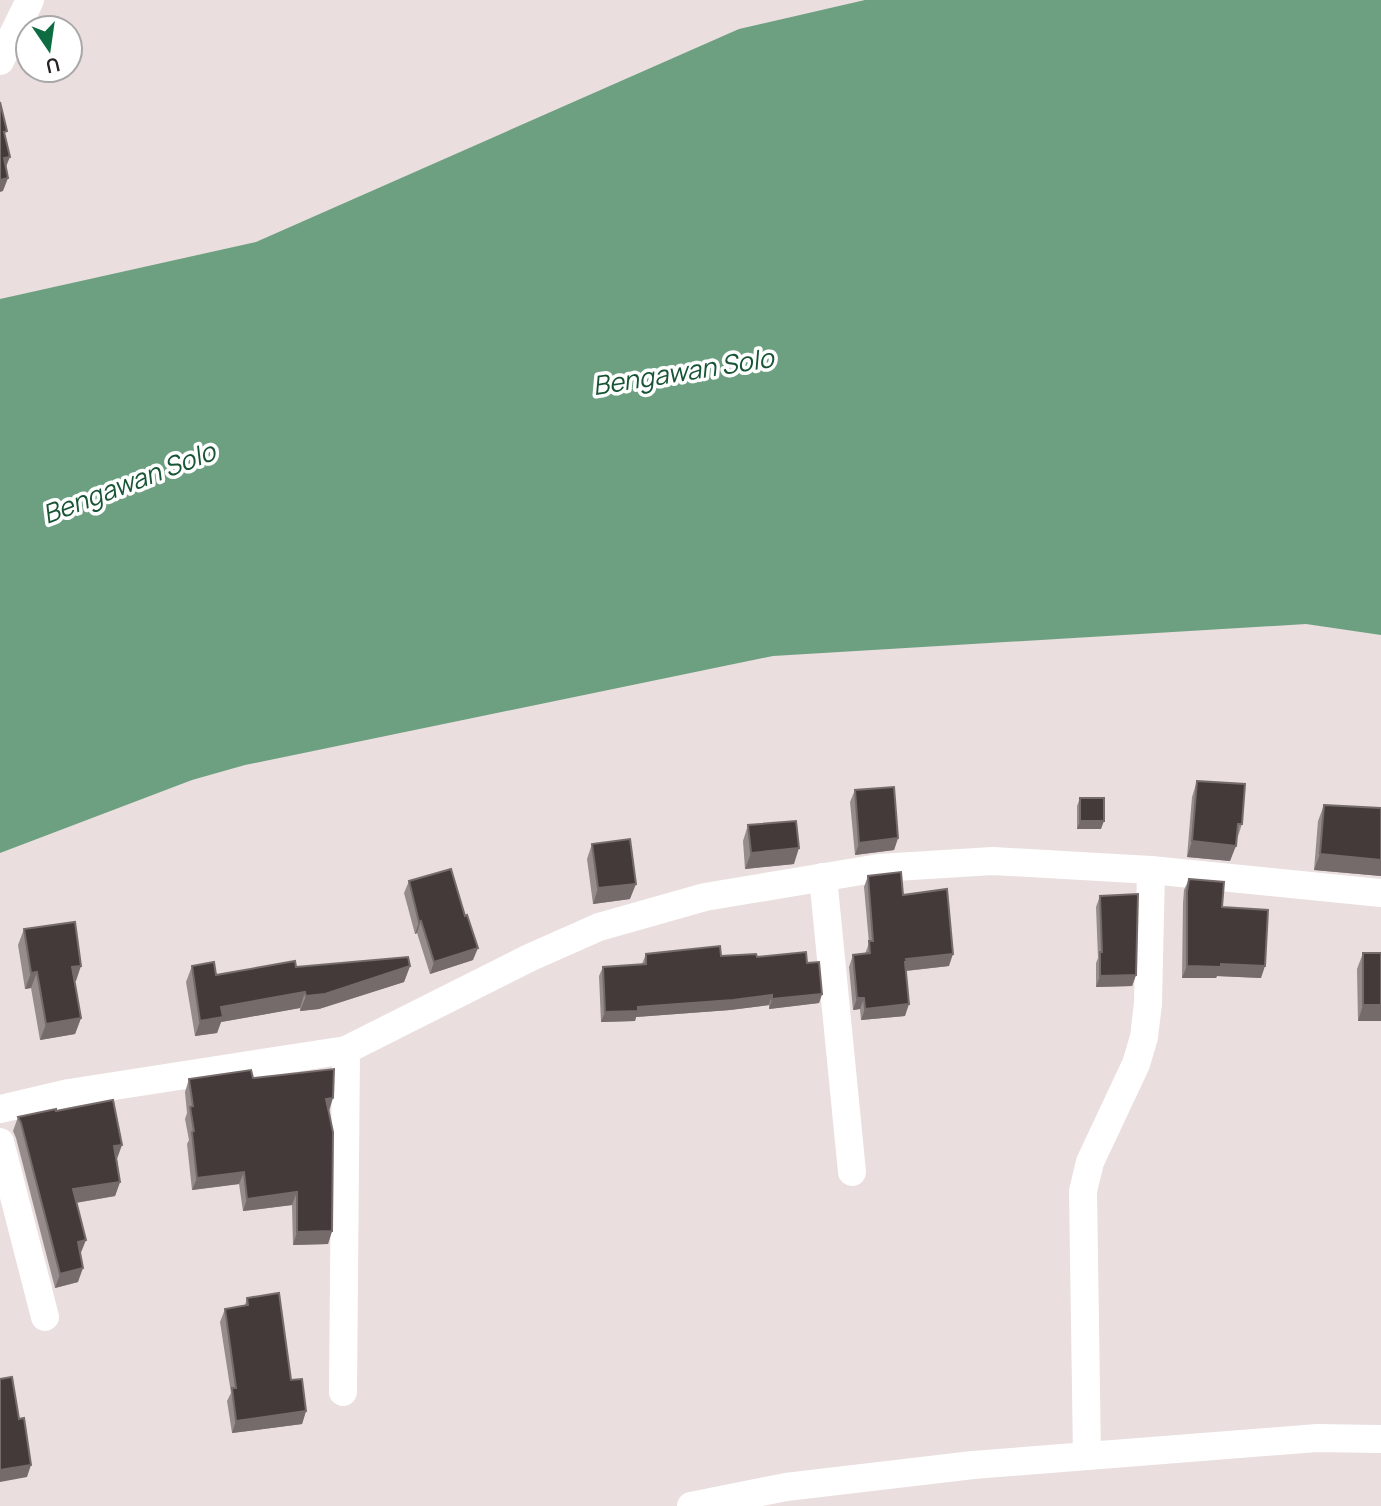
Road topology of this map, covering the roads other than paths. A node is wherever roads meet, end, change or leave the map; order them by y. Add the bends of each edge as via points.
1 (30, 0) edge
2 (0, 61) edge
3 (1151, 870) junction
4 (823, 877) junction
5 (1381, 893) edge
6 (346, 1050) junction
7 (0, 1110) edge
8 (0, 1142) edge
9 (852, 1172) dead end
10 (45, 1317) dead end
11 (343, 1392) dead end
12 (1381, 1439) edge
13 (1087, 1456) junction
14 (691, 1506) edge

1 - 2 street
3 - 4 street via 993,861 878,868
3 - 5 street
3 - 13 street via 1144,1037 1090,1162 1083,1191
4 - 6 street via 705,897 599,927
4 - 9 street
6 - 7 street via 69,1093
6 - 11 street
8 - 10 street
12 - 13 street via 1317,1438
13 - 14 street via 786,1488

